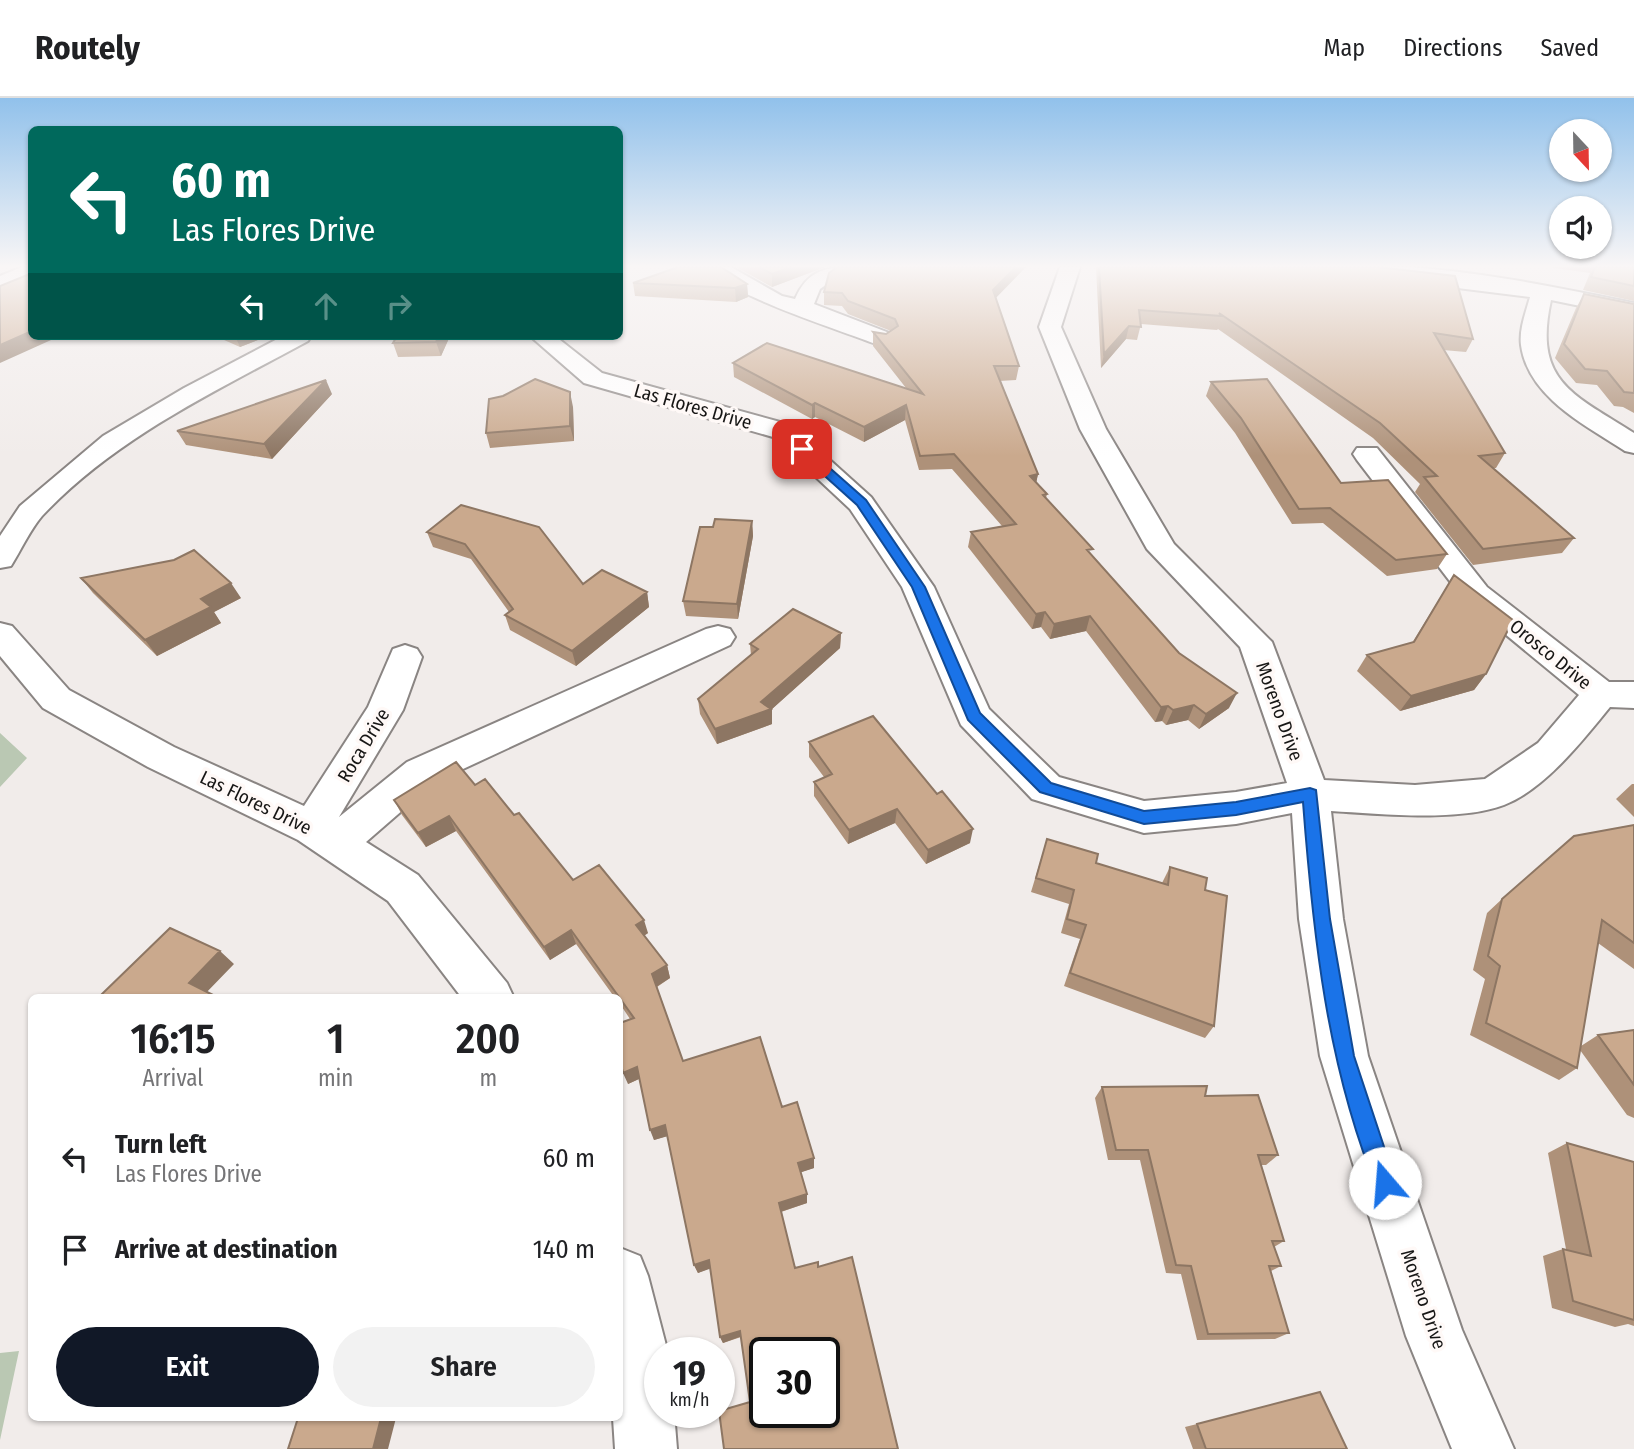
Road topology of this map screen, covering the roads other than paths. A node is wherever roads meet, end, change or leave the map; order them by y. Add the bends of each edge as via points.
1 (861, 330) edge
2 (1051, 330) edge
3 (1534, 330) edge
4 (884, 339) edge
5 (292, 340) edge
6 (546, 340) edge
7 (1634, 445) edge
8 (1367, 454) dead end
9 (0, 559) edge
10 (0, 634) edge
11 (718, 637) dead end
12 (405, 657) dead end
13 (1601, 694) junction
14 (1634, 695) edge
15 (1310, 794) junction
16 (324, 836) junction
17 (488, 994) edge
18 (623, 1287) edge
19 (646, 1449) edge
20 (1483, 1449) edge

1 - 4 street
2 - 15 street, Moreno Drive via 1093,429 1162,549 1255,642
3 - 7 street via 1538,369 1571,402
5 - 9 street via 112,442 30,512
6 - 15 street, Las Flores Drive via 593,378 782,432 792,440 862,503 918,587 974,716 1046,788 1144,817 1236,808
8 - 13 street, Orosco Drive via 1476,594
10 - 16 street, Las Flores Drive via 56,699 161,757
11 - 16 street via 421,772
12 - 16 street, Roca Drive via 385,710
13 - 14 street
13 - 15 street, Las Flores Drive via 1551,753 1493,793 1415,801
15 - 20 street, Moreno Drive via 1321,919 1344,1056 1435,1336
16 - 17 street, Las Flores Drive via 403,888
18 - 19 street via 637,1341

